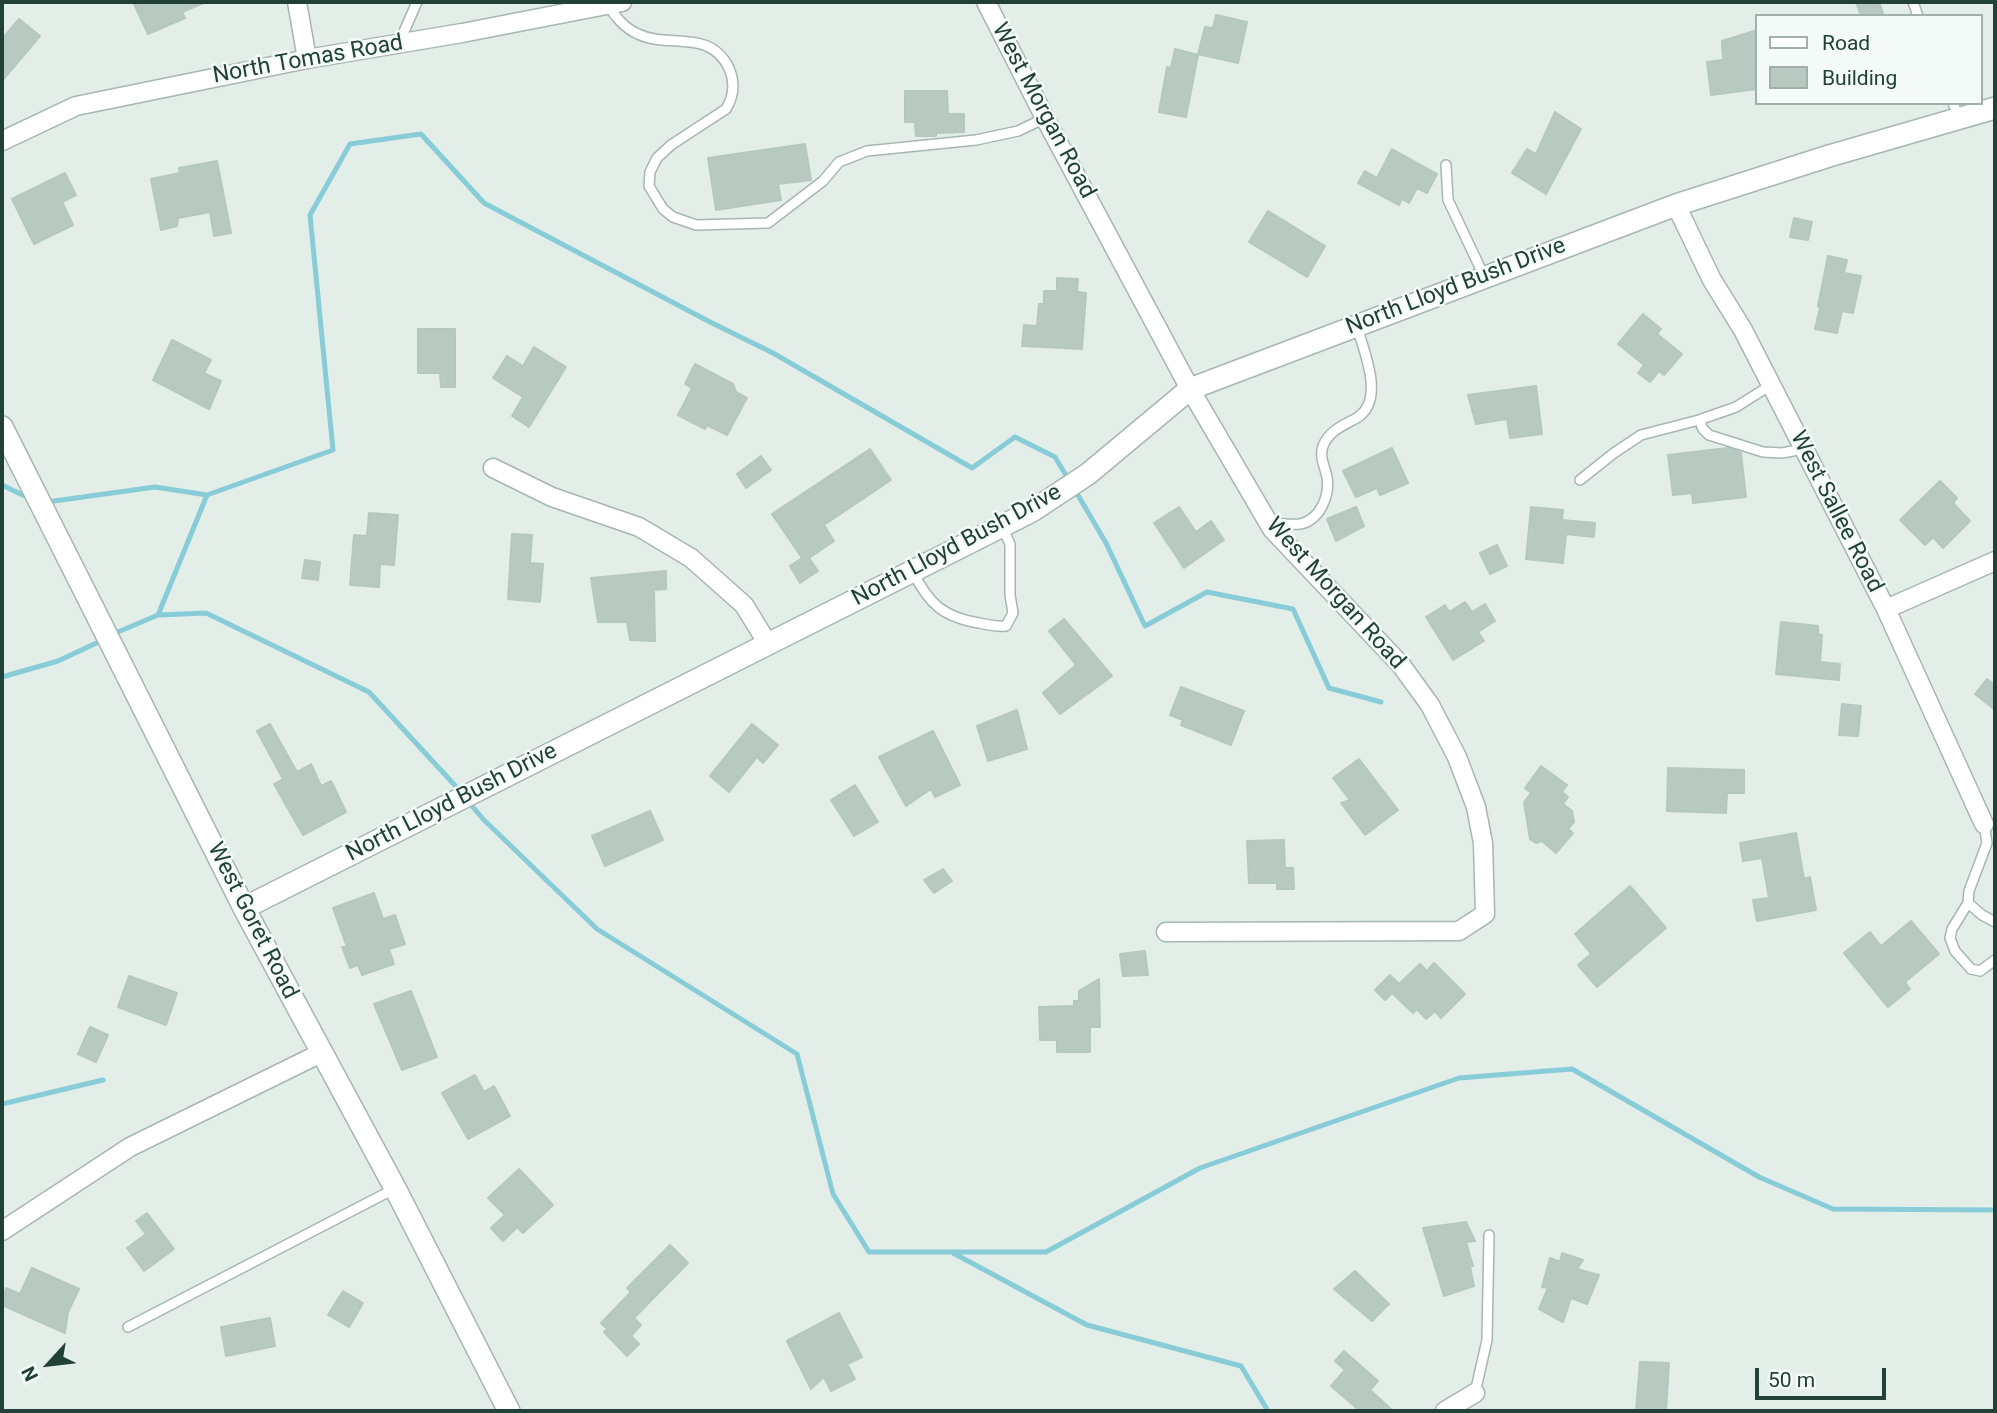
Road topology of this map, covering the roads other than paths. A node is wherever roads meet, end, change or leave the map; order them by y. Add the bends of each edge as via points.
1 (297, 2) edge
2 (417, 2) edge
3 (986, 2) edge
4 (614, 3) edge
5 (400, 43) junction
6 (307, 59) junction
7 (1995, 108) edge
8 (1956, 111) edge
9 (1045, 118) junction
10 (2, 141) edge
11 (1446, 165) dead end
12 (1676, 205) junction
13 (1484, 276) junction
14 (1356, 325) junction
15 (1771, 385) junction
16 (1190, 388) junction
17 (1699, 420) junction
18 (2, 426) edge
19 (1802, 449) junction
20 (493, 468) dead end
21 (1580, 480) dead end
22 (1268, 523) junction
23 (1002, 527) junction
24 (1995, 561) edge
25 (913, 572) junction
26 (1886, 609) junction
27 (768, 644) junction
28 (1989, 828) edge
29 (1968, 903) junction
30 (244, 908) junction
31 (1995, 922) edge
32 (1166, 932) dead end
33 (1995, 960) edge
34 (321, 1053) junction
35 (395, 1188) junction
36 (2, 1231) edge
37 (1489, 1235) dead end
38 (128, 1327) dead end
39 (1475, 1393) joint
40 (509, 1411) edge
41 (1445, 1411) edge

1 - 6 street
2 - 5 lane
3 - 9 street, West Morgan Road
4 - 5 street, North Tomas Road
4 - 9 lane via 619,21 638,34 700,43 722,55 732,75 726,108 671,145 650,172 649,186 663,209 696,225 768,223 839,163 867,151 976,140 1018,131
5 - 6 street, North Tomas Road
6 - 10 street, North Tomas Road via 76,106
7 - 8 street, North Lloyd Bush Drive
8 - 12 street, North Lloyd Bush Drive
9 - 16 street, West Morgan Road
11 - 13 lane via 1448,200
12 - 13 street, North Lloyd Bush Drive
12 - 15 street, West Sallee Road
13 - 14 street, North Lloyd Bush Drive
14 - 16 street, North Lloyd Bush Drive
14 - 22 lane via 1367,360 1371,401 1365,413 1341,425 1322,448 1327,479 1325,500 1316,517 1301,524
15 - 17 lane via 1737,407
15 - 19 street, West Sallee Road
16 - 22 street, West Morgan Road
16 - 23 street, North Lloyd Bush Drive via 1079,480
17 - 19 lane via 1709,435 1763,452
17 - 21 lane via 1641,435
18 - 30 street, West Goret Road
19 - 26 street, West Sallee Road
20 - 27 street via 552,497 639,527 691,558 744,605
22 - 32 street, West Morgan Road via 1401,665 1430,705 1476,807 1483,843 1485,914 1459,931
23 - 25 street, North Lloyd Bush Drive
23 - 25 lane via 1010,544 1013,613 1006,626 948,614 923,592
24 - 26 street
25 - 27 street, North Lloyd Bush Drive
26 - 28 street, West Sallee Road
27 - 30 street, North Lloyd Bush Drive
28 - 29 lane
29 - 31 lane
29 - 33 lane via 1952,929 1955,951 1971,969 1980,971
30 - 34 street, West Goret Road
34 - 35 street, West Goret Road
34 - 36 street via 130,1147
35 - 38 lane
35 - 40 street, West Goret Road
37 - 39 lane via 1487,1340
39 - 41 street

